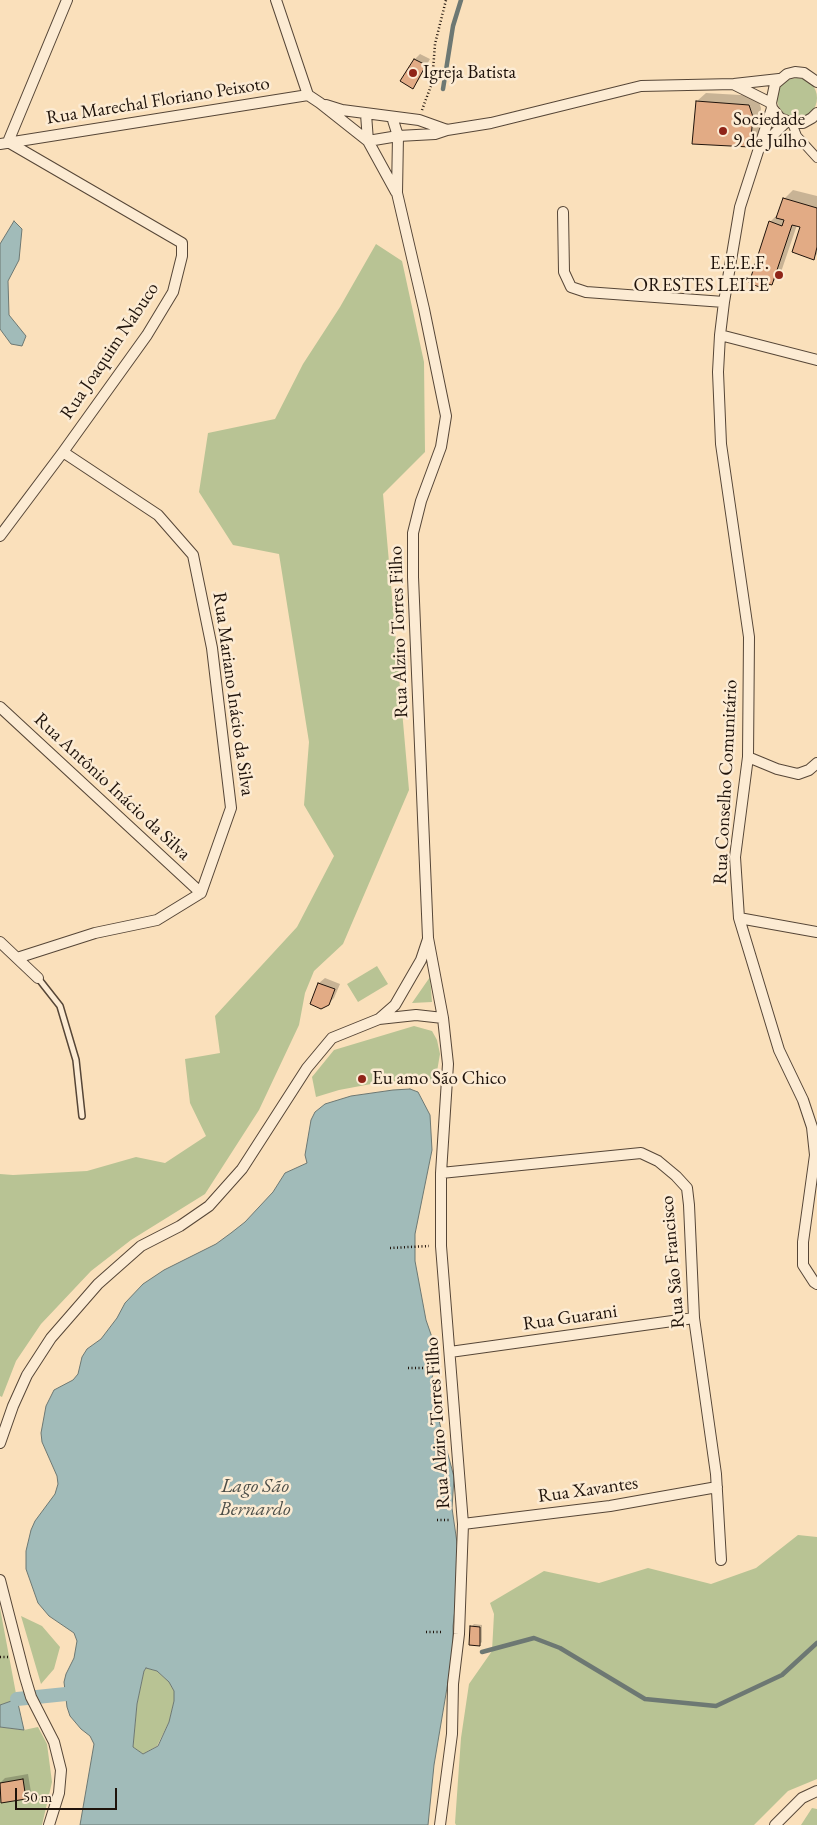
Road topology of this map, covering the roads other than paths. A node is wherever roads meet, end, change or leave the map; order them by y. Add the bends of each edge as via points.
1 (67, 0) edge
2 (276, 0) edge
3 (817, 68) edge
4 (804, 73) junction
5 (779, 79) junction
6 (817, 82) edge
7 (734, 84) junction
8 (308, 95) junction
9 (320, 103) junction
10 (772, 105) junction
11 (366, 114) junction
12 (815, 116) edge
13 (392, 117) junction
14 (790, 122) junction
15 (447, 130) junction
16 (398, 136) junction
17 (368, 141) junction
18 (4, 143) edge
19 (758, 149) junction
20 (817, 158) edge
21 (397, 193) junction
22 (563, 212) dead end
23 (724, 302) junction
24 (720, 335) junction
25 (817, 360) edge
26 (63, 452) junction
27 (0, 536) edge
28 (0, 707) edge
29 (748, 758) junction
30 (816, 767) edge
31 (201, 893) junction
32 (739, 918) junction
33 (817, 932) edge
34 (428, 938) junction
35 (0, 942) edge
36 (16, 958) junction
37 (38, 978) joint
38 (443, 1018) junction
39 (379, 1019) junction
40 (82, 1116) dead end
41 (441, 1173) junction
42 (817, 1284) edge
43 (694, 1318) junction
44 (450, 1352) junction
45 (0, 1443) edge
46 (717, 1487) junction
47 (463, 1524) junction
48 (721, 1560) dead end
49 (0, 1580) edge
50 (817, 1791) edge
51 (49, 1825) edge
52 (440, 1825) edge
53 (776, 1825) edge

1 - 18 street
2 - 8 street
3 - 4 street
4 - 5 street via 795,72
4 - 6 street
5 - 7 street
5 - 10 street, Rua Conselho Comunitário via 772,91
7 - 10 street
7 - 15 street via 641,86 491,123
8 - 9 street
8 - 18 street, Rua Marechal Floriano Peixoto
9 - 11 street
9 - 17 street
10 - 14 street via 780,118
10 - 19 street, Rua Conselho Comunitário
11 - 13 street
11 - 17 street, Rua Alziro Torres Filho
12 - 14 street via 803,123
13 - 15 street via 419,120
13 - 16 street, Rua Alziro Torres Filho
14 - 19 street, Rua Conselho Comunitário
14 - 20 street via 797,136
15 - 16 street via 436,134
16 - 17 street
16 - 21 street, Rua Alziro Torres Filho
17 - 21 street, Rua Alziro Torres Filho
18 - 26 street, Rua Joaquim Nabuco via 182,243 173,292 147,335
19 - 23 street, Rua Conselho Comunitário via 740,207
21 - 34 street, Rua Alziro Torres Filho via 446,416 441,447 421,501 414,533 413,577
22 - 23 street via 564,272 571,287 586,292
23 - 24 street, Rua Conselho Comunitário
24 - 25 street
24 - 29 street, Rua Conselho Comunitário via 721,444 749,636
26 - 27 street, Rua Joaquim Nabuco
26 - 31 street, Rua Mariano Inácio da Silva via 158,515 193,555 212,648 231,808
28 - 31 street, Rua Antônio Inácio da Silva
29 - 30 street via 798,774
29 - 32 street, Rua Conselho Comunitário via 735,857
31 - 36 street via 157,920 96,933
32 - 33 street
32 - 42 street, Rua Conselho Comunitário via 779,1050 812,1127 815,1155 803,1265
34 - 38 street, Rua Alziro Torres Filho
34 - 39 street via 421,960 394,1005
35 - 36 street
36 - 37 street
37 - 40 lane via 60,1006 76,1060
38 - 39 street via 416,1015
38 - 41 street, Rua Alziro Torres Filho via 448,1064
39 - 45 street via 332,1038 307,1068 242,1169 209,1206 180,1226 141,1246 98,1284 51,1338 27,1374
41 - 43 street, Rua São Francisco via 641,1153 658,1161 687,1188
41 - 44 street, Rua Alziro Torres Filho via 440,1246
43 - 44 street, Rua Guarani
43 - 46 street, Rua São Francisco
44 - 47 street, Rua Alziro Torres Filho
46 - 47 street, Rua Xavantes via 610,1506
46 - 48 street, Rua São Francisco
47 - 52 street, Rua Alziro Torres Filho via 452,1734
49 - 51 street via 24,1677 54,1742 61,1770 59,1793
50 - 53 street via 802,1798

